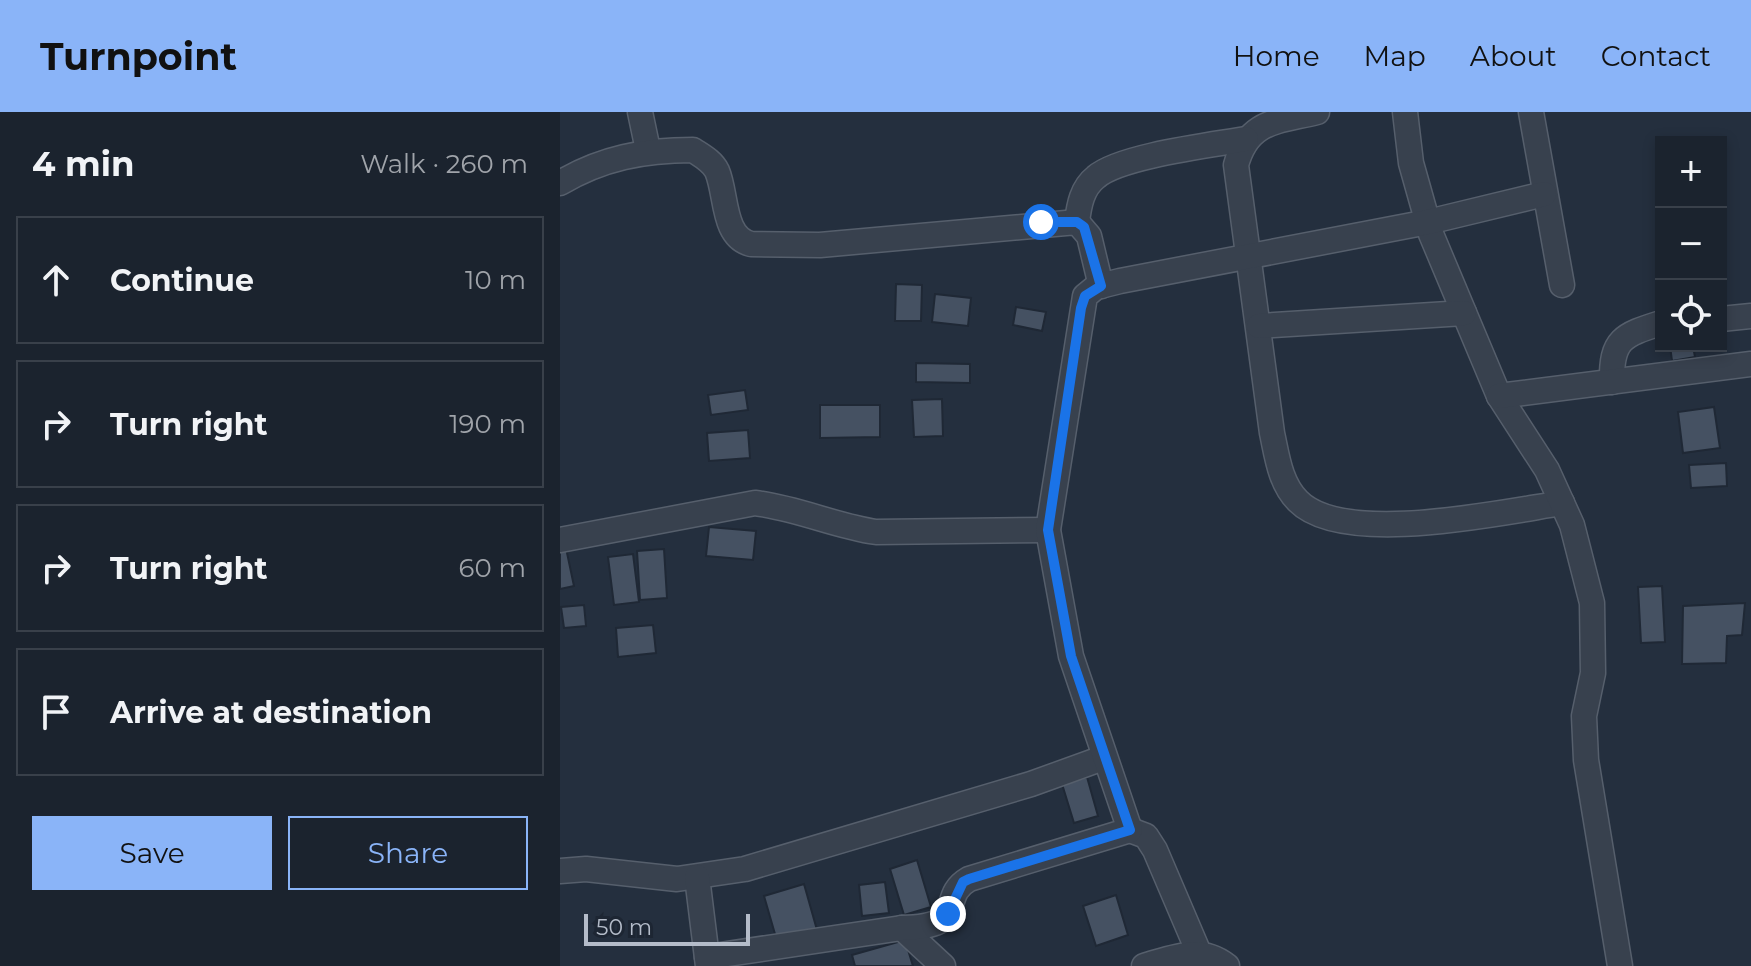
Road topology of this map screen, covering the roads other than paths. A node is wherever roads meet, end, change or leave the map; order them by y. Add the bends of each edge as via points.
1 (640, 112) edge
2 (1317, 112) edge
3 (1405, 112) edge
4 (1531, 112) edge
5 (1246, 139) junction
6 (648, 150) junction
7 (560, 183) edge
8 (1544, 194) junction
9 (1077, 222) junction
10 (1428, 222) junction
11 (1249, 257) junction
12 (1562, 285) dead end
13 (1101, 286) junction
14 (1464, 313) junction
15 (1751, 316) edge
16 (1727, 318) edge
17 (1655, 325) edge
18 (1259, 326) junction
19 (1751, 364) edge
20 (1612, 382) junction
21 (1499, 396) junction
22 (1562, 503) junction
23 (1048, 530) junction
24 (560, 540) edge
25 (1103, 758) junction
26 (1130, 830) junction
27 (560, 871) edge
28 (697, 877) junction
29 (902, 928) junction
30 (1199, 953) junction
31 (707, 962) edge
32 (943, 966) edge
33 (1144, 966) edge
34 (1227, 966) edge
35 (1620, 966) edge

1 - 6 street
2 - 5 street via 1262,125
3 - 10 street via 1411,163
4 - 8 street
5 - 9 street via 1104,171 1083,194
5 - 11 street via 1236,165
6 - 7 street via 589,166
6 - 9 street via 693,150 709,160 743,243 820,245
8 - 10 street
8 - 12 street
9 - 13 street via 1089,236
10 - 11 street
10 - 14 street
11 - 13 street
11 - 18 street
13 - 23 street via 1085,296 1081,308
14 - 18 street
14 - 21 street
15 - 16 street
17 - 20 street via 1629,333 1617,344 1611,358
18 - 22 street via 1279,467 1297,501 1316,513 1371,524 1419,524
19 - 20 street
20 - 21 street
21 - 22 street
22 - 35 street via 1592,603 1586,760
23 - 24 street via 876,532 755,503
23 - 25 street via 1071,656
25 - 26 street
25 - 28 street via 745,869
26 - 29 street via 969,879 940,922
26 - 30 street via 1146,836 1155,850
27 - 28 street
28 - 31 street
29 - 31 street
29 - 32 street
30 - 33 street
30 - 34 street via 1215,956

